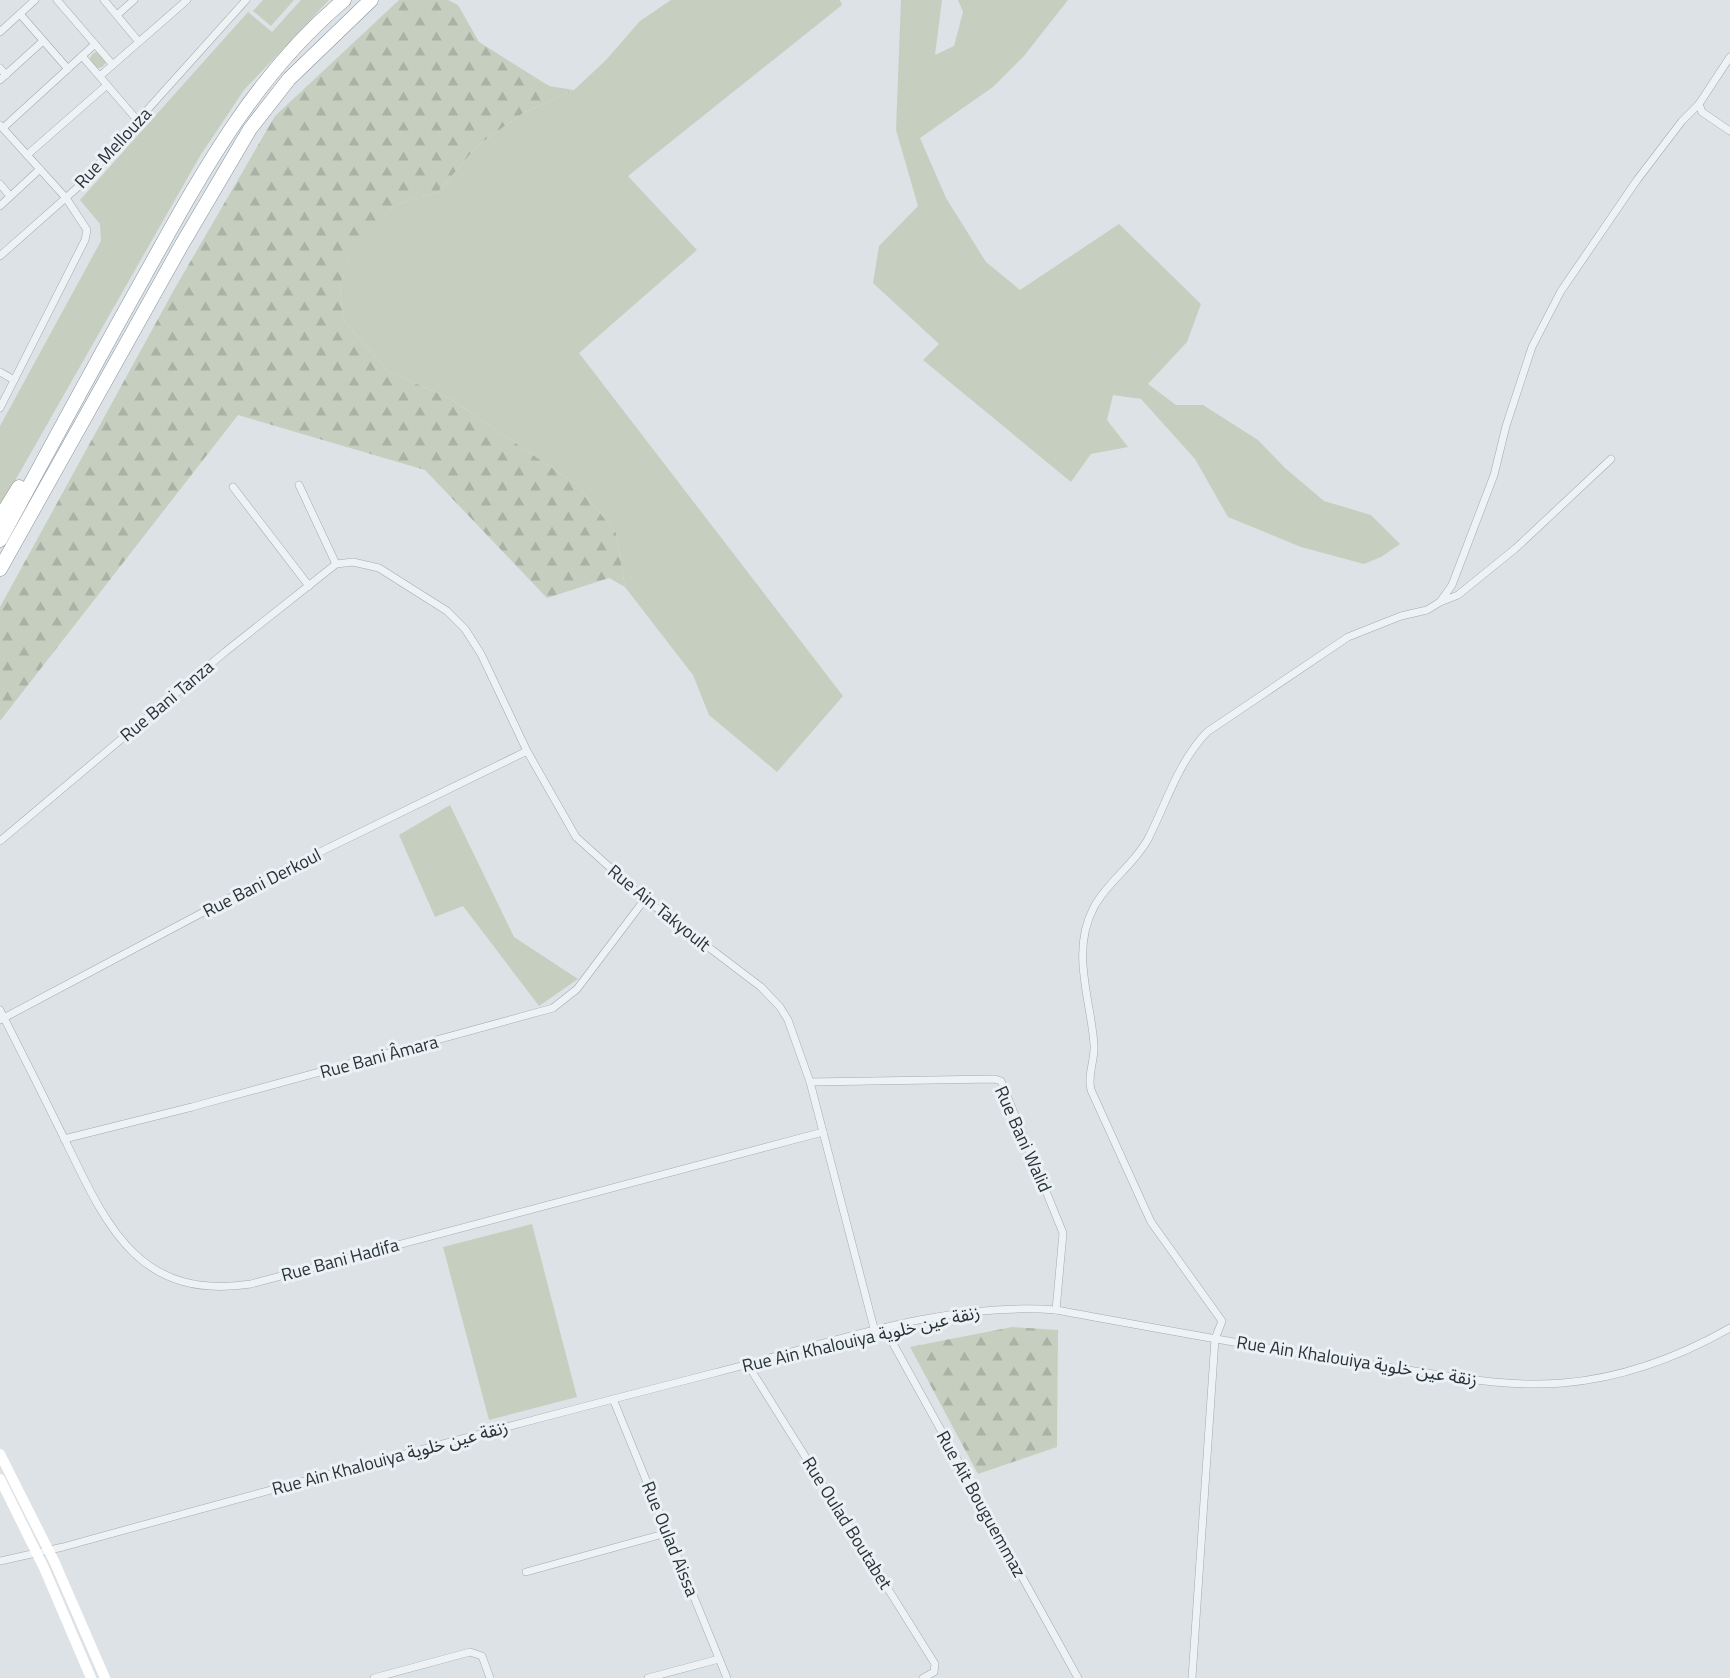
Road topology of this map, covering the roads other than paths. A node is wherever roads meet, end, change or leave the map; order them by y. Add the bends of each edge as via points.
1 (35, 0) edge
2 (57, 0) edge
3 (104, 0) edge
4 (134, 0) edge
5 (187, 0) edge
6 (246, 0) edge
7 (344, 0) edge
8 (371, 0) edge
9 (20, 14) junction
10 (117, 15) junction
11 (0, 32) edge
12 (43, 41) junction
13 (139, 42) junction
14 (95, 44) junction
15 (82, 56) junction
16 (1730, 57) edge
17 (113, 64) junction
18 (0, 68) edge
19 (68, 69) junction
20 (100, 76) junction
21 (3, 77) edge
22 (107, 85) junction
23 (1699, 104) junction
24 (138, 121) junction
25 (1, 126) edge
26 (1730, 131) edge
27 (27, 155) junction
28 (40, 169) junction
29 (0, 184) edge
30 (10, 196) junction
31 (66, 198) junction
32 (0, 206) edge
33 (0, 256) edge
34 (0, 372) edge
35 (14, 380) junction
36 (0, 408) edge
37 (72, 408) junction
38 (1611, 459) dead end
39 (299, 485) dead end
40 (233, 487) dead end
41 (0, 518) edge
42 (0, 540) edge
43 (336, 564) junction
44 (0, 569) edge
45 (309, 586) junction
46 (1440, 602) junction
47 (527, 752) junction
48 (0, 841) edge
49 (645, 899) junction
50 (0, 1010) edge
51 (2, 1019) edge
52 (810, 1082) junction
53 (823, 1132) junction
54 (64, 1138) junction
55 (1056, 1310) junction
56 (1730, 1328) edge
57 (885, 1329) junction
58 (875, 1332) junction
59 (1215, 1339) junction
60 (748, 1365) junction
61 (612, 1399) junction
62 (0, 1454) edge
63 (0, 1479) edge
64 (667, 1533) junction
65 (49, 1550) junction
66 (37, 1553) junction
67 (0, 1561) edge
68 (526, 1572) dead end
69 (719, 1659) junction
70 (91, 1678) edge
71 (105, 1678) edge
72 (374, 1678) edge
73 (490, 1678) edge
74 (648, 1678) edge
75 (728, 1678) edge
76 (923, 1678) edge
77 (1078, 1678) edge
78 (1192, 1678) edge

1 - 9 street
2 - 14 street
3 - 10 street
4 - 10 street
5 - 13 street
6 - 24 street, Rue Mellouza
7 - 37 highway via 293,49 232,125
8 - 44 highway via 289,79 250,129
9 - 11 street
9 - 12 street
10 - 13 street
12 - 19 street
12 - 21 street
13 - 17 street
14 - 15 street
14 - 17 street
15 - 19 street
15 - 20 street
16 - 23 street
17 - 20 street
18 - 21 street
19 - 25 street
20 - 22 street
22 - 24 street
22 - 27 street
23 - 26 street via 1702,112
23 - 46 street via 1636,180 1561,291 1532,347 1494,475 1452,585
24 - 31 street, Rue Mellouza
25 - 27 street
27 - 28 street
28 - 30 street
28 - 31 street
29 - 30 street
30 - 32 street
31 - 33 street
31 - 35 street, Rue Mellouza via 86,226 86,237
34 - 35 street
35 - 36 street, Rue Mellouza
37 - 41 highway via 50,436
37 - 42 highway
38 - 46 street via 1516,548 1458,595
39 - 43 street
40 - 45 street
43 - 45 street, Rue Bani Tanza
43 - 47 street, Rue Ain Takyoult via 353,562 379,568 447,611 481,654
45 - 48 street, Rue Bani Tanza
46 - 59 street via 1348,637 1207,732 1188,753 1143,846 1101,896 1089,919 1082,967 1094,1048 1088,1076 1090,1090 1151,1222 1221,1321
47 - 49 street, Rue Ain Takyoult via 576,837
47 - 51 street, Rue Bani Derkoul via 277,873
49 - 52 street, Rue Ain Takyoult via 772,998 788,1020
49 - 54 street, Rue Bani Âmara via 577,989 553,1008
50 - 51 street, Rue Bani Hadifa
51 - 54 street, Rue Bani Hadifa
52 - 53 street, Rue Ain Takyoult
52 - 55 street, Rue Bani Walid via 1001,1081 1063,1233
53 - 54 street, Rue Bani Hadifa via 223,1289 178,1281 136,1256 105,1219
53 - 58 street, Rue Ain Takyoult
55 - 57 street, Rue Ain Khalouiya زنقة عين خلوية via 996,1308
55 - 59 street, Rue Ain Khalouiya زنقة عين خلوية
56 - 59 street, Rue Ain Khalouiya زنقة عين خلوية via 1650,1365 1597,1378 1532,1384 1486,1381
57 - 58 street, Rue Ain Khalouiya زنقة عين خلوية
57 - 77 street, Rue Ait Bouguemmaz
58 - 60 street, Rue Ain Khalouiya زنقة عين خلوية
59 - 78 street
60 - 61 street, Rue Ain Khalouiya زنقة عين خلوية
60 - 76 street, Rue Oulad Boutabet via 935,1664 934,1672
61 - 64 street, Rue Oulad Aissa
61 - 65 street, Rue Ain Khalouiya زنقة عين خلوية
62 - 65 street
63 - 66 street
64 - 68 street
64 - 69 street, Rue Oulad Aissa
65 - 66 street, Rue Ain Khalouiya زنقة عين خلوية
65 - 71 street
66 - 67 street, Rue Ain Khalouiya زنقة عين خلوية
66 - 70 street
69 - 74 street
69 - 75 street, Rue Oulad Aissa
72 - 73 street via 470,1652 482,1656

